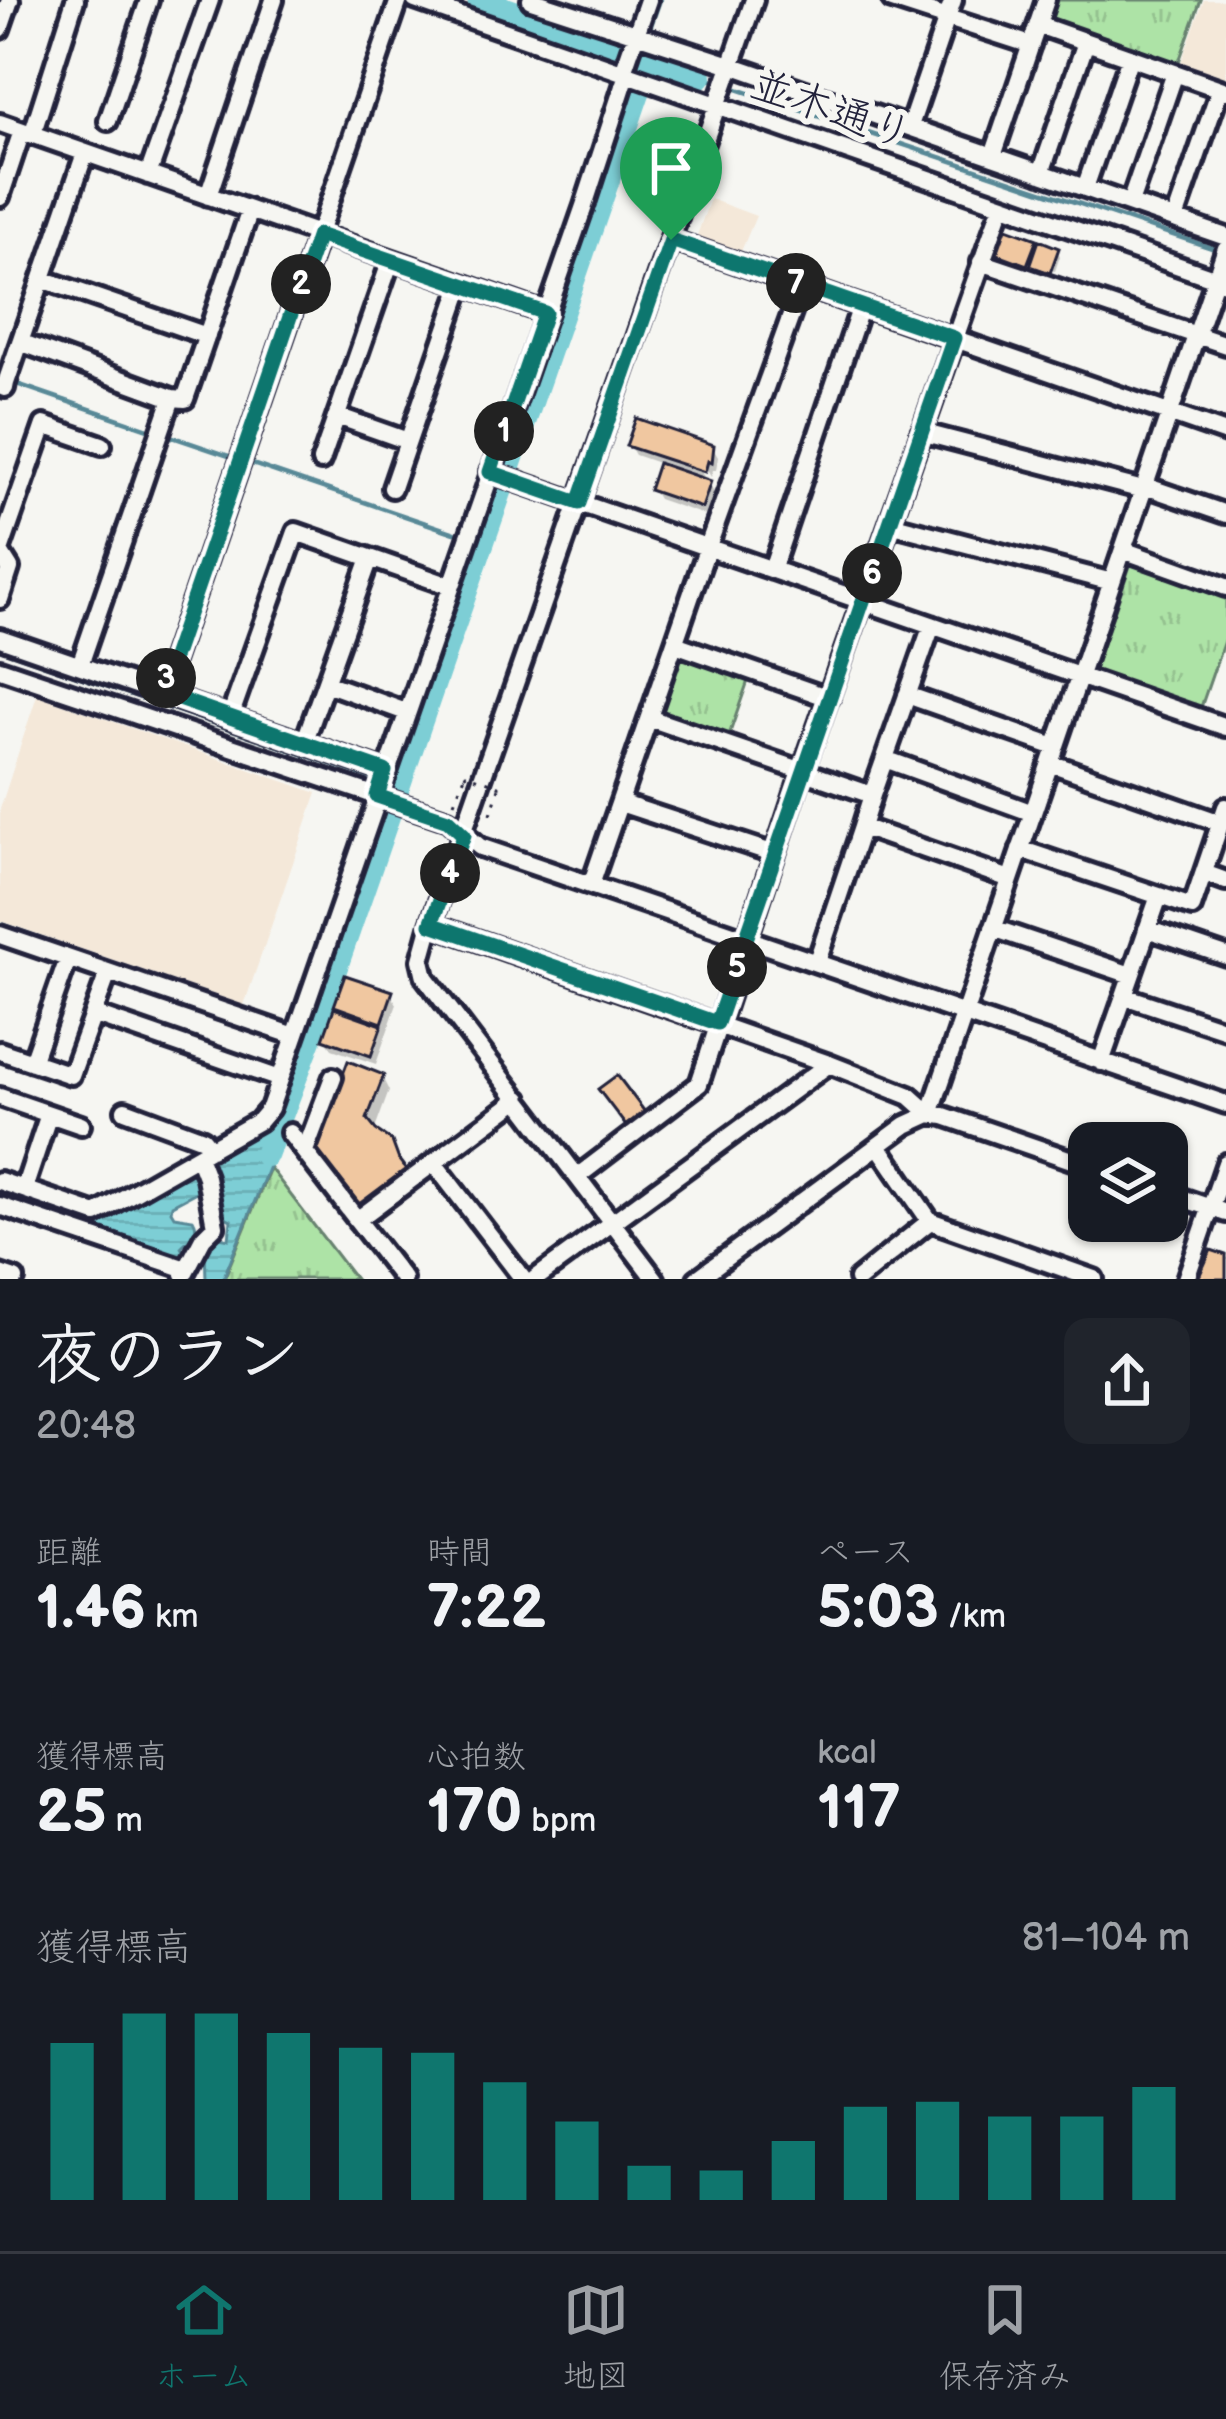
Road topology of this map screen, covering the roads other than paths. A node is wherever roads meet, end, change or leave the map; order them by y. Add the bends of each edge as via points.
1 (10, 0) edge
2 (74, 0) edge
3 (149, 0) edge
4 (210, 0) edge
5 (274, 0) edge
6 (399, 0) edge
7 (415, 0) edge
8 (531, 0) edge
9 (648, 0) edge
10 (754, 0) edge
11 (892, 0) edge
12 (1046, 0) edge
13 (950, 9) edge
14 (1038, 26) junction
15 (0, 29) edge
16 (641, 39) junction
17 (1086, 42) junction
18 (1031, 46) junction
19 (1130, 57) junction
20 (626, 69) junction
21 (1174, 73) junction
22 (725, 85) junction
23 (1223, 90) edge
24 (108, 121) dead end
25 (0, 123) edge
26 (910, 126) junction
27 (31, 130) junction
28 (85, 153) junction
29 (993, 156) junction
30 (150, 170) junction
31 (1041, 173) junction
32 (1085, 188) junction
33 (210, 190) junction
34 (0, 197) edge
35 (1130, 203) junction
36 (1002, 205) junction
37 (250, 211) junction
38 (1175, 219) junction
39 (320, 228) junction
40 (1226, 237) edge
41 (671, 240) junction
42 (391, 260) junction
43 (981, 262) junction
44 (1222, 268) edge
45 (42, 279) junction
46 (462, 285) junction
47 (802, 285) junction
48 (861, 306) junction
49 (545, 313) junction
50 (1196, 335) junction
51 (207, 336) junction
52 (954, 338) junction
53 (20, 342) junction
54 (1226, 345) edge
55 (5, 382) edge
56 (172, 398) junction
57 (1169, 413) junction
58 (337, 416) junction
59 (921, 432) junction
60 (1226, 433) edge
61 (408, 441) junction
62 (102, 445) dead end
63 (321, 461) dead end
64 (500, 476) junction
65 (392, 488) dead end
66 (1144, 488) junction
67 (579, 503) junction
68 (1226, 514) edge
69 (890, 524) junction
70 (707, 548) junction
71 (1123, 550) junction
72 (0, 552) edge
73 (370, 558) junction
74 (772, 570) junction
75 (1112, 581) junction
76 (451, 586) junction
77 (1226, 587) edge
78 (0, 599) edge
79 (862, 601) junction
80 (932, 625) junction
81 (0, 638) edge
82 (675, 644) junction
83 (80, 665) junction
84 (1, 672) edge
85 (1079, 676) junction
86 (326, 683) junction
87 (161, 693) junction
88 (907, 695) junction
89 (829, 698) junction
90 (406, 712) junction
91 (230, 717) junction
92 (649, 718) junction
93 (1226, 727) edge
94 (304, 743) junction
95 (1053, 755) junction
96 (885, 759) junction
97 (385, 771) junction
98 (802, 772) junction
99 (872, 795) junction
100 (386, 799) junction
101 (620, 803) junction
102 (1033, 813) junction
103 (1223, 815) edge
104 (862, 827) junction
105 (464, 835) junction
106 (1020, 849) junction
107 (775, 854) junction
108 (1204, 873) junction
109 (1010, 879) junction
110 (1226, 881) edge
111 (592, 885) junction
112 (1159, 896) junction
113 (431, 924) junction
114 (993, 928) junction
115 (1147, 928) junction
116 (747, 938) junction
117 (1, 939) edge
118 (1226, 956) edge
119 (68, 959) junction
120 (817, 961) junction
121 (108, 973) junction
122 (1131, 975) junction
123 (1124, 996) junction
124 (93, 1014) junction
125 (964, 1015) junction
126 (717, 1023) junction
127 (1226, 1030) edge
128 (295, 1036) junction
129 (0, 1051) edge
130 (32, 1062) junction
131 (1101, 1062) junction
132 (829, 1064) junction
133 (333, 1077) dead end
134 (280, 1079) junction
135 (0, 1097) edge
136 (519, 1099) junction
137 (1226, 1104) edge
138 (124, 1110) dead end
139 (49, 1114) junction
140 (930, 1114) junction
141 (81, 1125) dead end
142 (290, 1132) dead end
143 (879, 1147) junction
144 (305, 1151) junction
145 (1068, 1159) edge
146 (205, 1163) junction
147 (434, 1163) junction
148 (1226, 1163) edge
149 (578, 1176) junction
150 (0, 1181) edge
151 (24, 1190) junction
152 (1188, 1199) edge
153 (0, 1205) edge
154 (1218, 1210) edge
155 (80, 1220) junction
156 (357, 1220) junction
157 (930, 1221) junction
158 (614, 1224) junction
159 (0, 1274) edge
160 (184, 1274) edge
161 (16, 1279) edge
162 (403, 1279) edge
163 (523, 1279) edge
164 (536, 1279) edge
165 (655, 1279) edge
166 (697, 1279) edge
167 (858, 1279) edge
168 (1092, 1279) edge
169 (1186, 1279) edge

1 - 15 street
2 - 27 street
3 - 24 street
4 - 30 street
5 - 33 street
6 - 39 street
7 - 20 street, 並木通り
8 - 16 street
9 - 16 street
10 - 22 street
11 - 13 street
12 - 14 street
13 - 18 street
13 - 26 street
14 - 17 street
14 - 18 street
16 - 20 street
16 - 22 street
17 - 19 street
17 - 31 street
18 - 29 street
19 - 21 street
19 - 32 street
20 - 22 street, 並木通り
20 - 49 street
21 - 23 street
21 - 35 street
22 - 26 street
22 - 36 street, 並木通り
22 - 41 street
23 - 38 street
25 - 27 street
26 - 29 street
27 - 28 street
27 - 34 street
28 - 30 street
28 - 45 street
29 - 31 street
30 - 33 street
31 - 32 street
32 - 35 street
33 - 37 street
35 - 38 street
36 - 43 street
36 - 44 street, 並木通り
37 - 39 street
37 - 51 street
38 - 40 street
39 - 42 street
39 - 87 street
41 - 47 street
41 - 67 street
42 - 46 street
42 - 58 street
43 - 50 street
43 - 52 street
44 - 50 street
45 - 51 street
45 - 53 street
46 - 49 street
46 - 61 street
47 - 48 street
47 - 70 street
48 - 52 street
48 - 74 street
49 - 64 street
50 - 54 street
50 - 57 street
51 - 56 street via 185,399
52 - 57 street
52 - 59 street
53 - 55 street
53 - 56 street
56 - 83 street
57 - 60 street
57 - 66 street
58 - 61 street
58 - 63 street
59 - 66 street
59 - 69 street
61 - 65 street
62 - 72 street via 44,425
64 - 67 street
64 - 76 street
66 - 68 street
66 - 71 street
67 - 70 street
67 - 105 street
69 - 75 street
69 - 79 street
70 - 74 street
70 - 82 street
71 - 75 street
71 - 77 street
72 - 78 street via 10,568
73 - 76 street
73 - 86 street
73 - 91 street via 296,532
74 - 79 street
75 - 85 street
76 - 90 street
79 - 80 street
79 - 89 street
80 - 85 street
80 - 88 street
81 - 83 street
82 - 89 street
82 - 92 street
83 - 87 street
84 - 100 street
85 - 93 street
85 - 95 street
86 - 90 street
86 - 94 street
87 - 91 street
88 - 95 street
88 - 96 street
89 - 98 street
90 - 97 street
91 - 94 street
92 - 98 street
92 - 101 street
94 - 97 street
95 - 102 street
95 - 103 street
96 - 99 street
96 - 102 street
97 - 100 street
98 - 99 street
98 - 107 street
99 - 104 street
100 - 105 street via 448,820
100 - 128 street
101 - 107 street
101 - 111 street
102 - 106 street
103 - 108 street
104 - 109 street
104 - 120 street
105 - 111 street
105 - 113 street
106 - 109 street
106 - 112 street
107 - 116 street
108 - 110 street
108 - 112 street via 1192,907
109 - 114 street
111 - 116 street
112 - 115 street
113 - 126 street
113 - 136 street via 425,977
114 - 122 street
114 - 125 street
115 - 118 street
115 - 122 street
116 - 120 street
116 - 126 street
117 - 119 street
119 - 121 street
119 - 130 street
120 - 125 street
121 - 124 street
121 - 128 street
122 - 123 street
123 - 127 street
123 - 131 street
124 - 130 street via 71,1075
124 - 134 street
125 - 131 street
125 - 140 street
126 - 132 street
126 - 149 street via 699,1084
128 - 134 street
129 - 130 street
131 - 137 street
132 - 140 street via 910,1096
132 - 158 street
133 - 144 street
134 - 146 street via 266,1115
135 - 139 street
136 - 147 street
136 - 149 street
138 - 146 street via 203,1139
139 - 141 street
139 - 151 street
140 - 143 street
140 - 145 street
142 - 144 street
143 - 157 street
143 - 166 street
144 - 156 street
146 - 155 street
146 - 160 street via 215,1226
147 - 156 street
147 - 163 street
148 - 154 street
149 - 158 street
150 - 151 street
151 - 155 street
152 - 154 street
153 - 155 street
154 - 169 street
155 - 160 street
156 - 162 street
157 - 167 street
157 - 168 street
158 - 164 street
158 - 165 street
159 - 161 street

